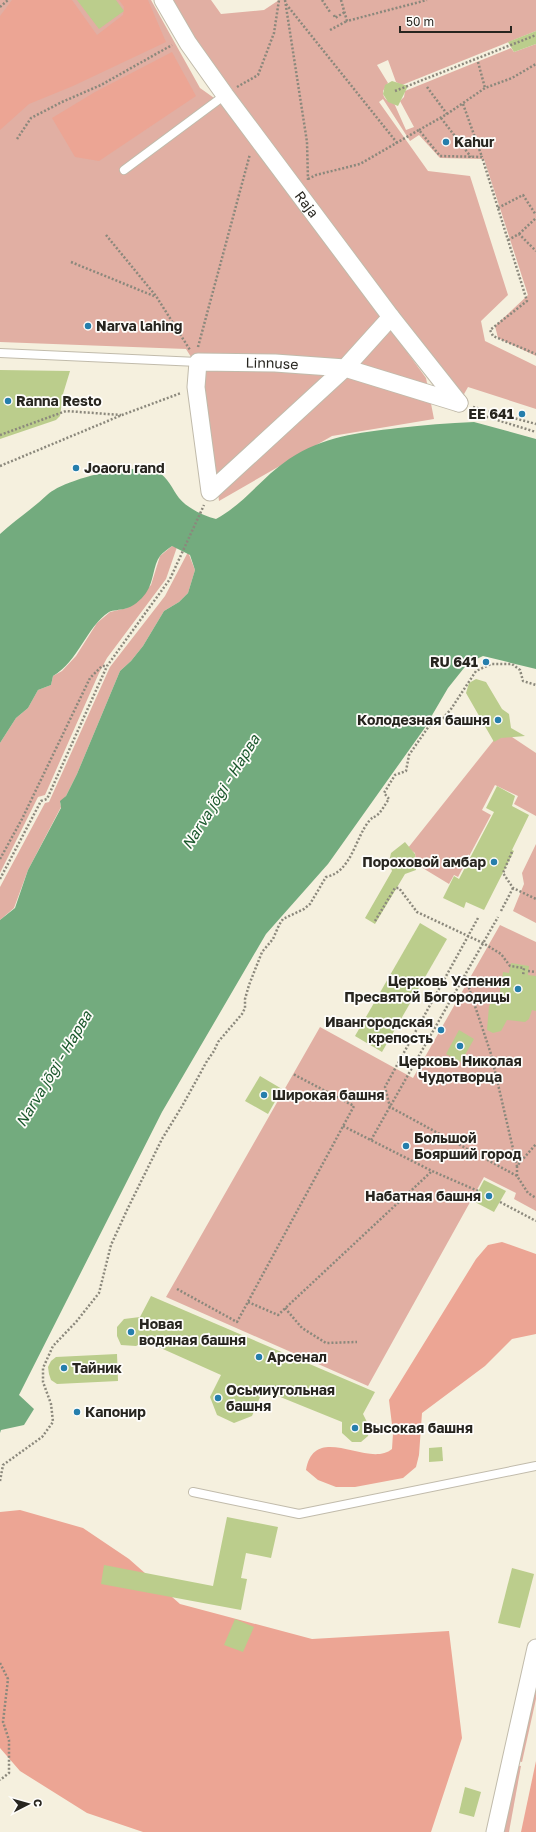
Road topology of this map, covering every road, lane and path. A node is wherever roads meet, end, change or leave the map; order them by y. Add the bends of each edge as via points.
1 (163, 0) edge
2 (279, 0) edge
3 (322, 0) edge
4 (341, 0) edge
5 (427, 0) edge
6 (8, 1) edge
7 (285, 2) edge
8 (0, 7) edge
9 (330, 12) dead end
10 (345, 12) junction
11 (334, 15) dead end
12 (347, 21) junction
13 (330, 30) dead end
14 (536, 35) edge
15 (185, 38) junction
16 (478, 62) dead end
17 (536, 64) edge
18 (427, 87) dead end
19 (485, 88) junction
20 (395, 91) dead end
21 (225, 95) junction
22 (463, 104) junction
23 (447, 114) junction
24 (441, 118) junction
25 (419, 130) junction
26 (255, 135) junction
27 (17, 139) dead end
28 (398, 144) junction
29 (471, 157) junction
30 (482, 157) junction
31 (124, 170) dead end
32 (308, 179) junction
33 (309, 206) junction
34 (498, 208) junction
35 (536, 215) edge
36 (536, 218) edge
37 (519, 234) junction
38 (106, 235) dead end
39 (508, 240) junction
40 (536, 251) edge
41 (71, 262) dead end
42 (156, 296) junction
43 (391, 317) junction
44 (0, 353) edge
45 (536, 354) edge
46 (198, 362) junction
47 (345, 368) junction
48 (196, 388) junction
49 (459, 403) junction
50 (122, 415) junction
51 (536, 424) edge
52 (536, 432) edge
53 (0, 435) edge
54 (0, 466) edge
55 (202, 510) dead end
56 (107, 666) junction
57 (536, 685) edge
58 (512, 852) dead end
59 (0, 860) edge
60 (0, 879) edge
61 (513, 888) junction
62 (536, 899) edge
63 (501, 911) dead end
64 (498, 917) dead end
65 (478, 918) dead end
66 (375, 921) dead end
67 (468, 936) junction
68 (483, 943) junction
69 (508, 963) junction
70 (510, 969) dead end
71 (528, 971) dead end
72 (536, 972) edge
73 (465, 975) junction
74 (523, 976) dead end
75 (293, 1074) dead end
76 (390, 1107) junction
77 (343, 1126) junction
78 (371, 1140) junction
79 (536, 1144) edge
80 (517, 1166) junction
81 (432, 1171) junction
82 (517, 1176) junction
83 (478, 1191) dead end
84 (536, 1198) edge
85 (500, 1202) dead end
86 (536, 1221) edge
87 (177, 1290) dead end
88 (248, 1302) junction
89 (285, 1308) junction
90 (357, 1342) dead end
91 (536, 1466) edge
92 (0, 1481) edge
93 (193, 1492) dead end
94 (536, 1648) edge
95 (0, 1663) edge
96 (0, 1780) edge
97 (495, 1832) edge

1 - 15 street, Raja
2 - 21 path via 274,33 258,75
3 - 9 path
4 - 10 path
5 - 12 path
6 - 8 path
7 - 28 path
7 - 32 path via 307,142
10 - 11 path via 335,18
10 - 12 path
12 - 13 path
14 - 20 path
15 - 21 street, Raja
15 - 27 path via 101,85 31,118
16 - 19 path
17 - 19 path via 512,78
18 - 23 path
19 - 22 path
21 - 26 street, Raja
21 - 31 lane
22 - 23 path
22 - 30 path
23 - 24 path
24 - 25 path
24 - 29 path
25 - 28 path
25 - 29 path via 440,156
26 - 33 street, Raja
26 - 46 path via 198,343
28 - 32 path via 360,164
29 - 30 path
30 - 34 path
32 - 33 path
33 - 43 street, Raja
34 - 35 path via 523,195
34 - 39 path
36 - 37 path
37 - 39 path
37 - 40 path
38 - 42 path
39 - 45 path via 527,301 490,330 493,336
41 - 42 path
42 - 46 path
43 - 47 street
43 - 49 street, Raja
44 - 46 lane, Linnuse
46 - 47 street, Linnuse via 274,363
46 - 48 street
47 - 48 street via 210,492
47 - 49 street, Linnuse
48 - 50 path
49 - 51 path
49 - 52 path via 474,414
50 - 53 path via 66,411
50 - 54 path
55 - 56 path via 170,579
56 - 59 path via 102,666 90,678
56 - 60 path via 47,798 41,801
57 - 92 path via 522,681 520,670 512,664 491,664 476,671 451,709 440,722 429,726 409,755 406,771 395,776 384,793 389,799 376,816 371,818 355,842 351,858 332,876 326,878 310,904 283,919 279,924 273,939 262,952 248,985 242,1014 218,1042 162,1139 127,1210 111,1245 99,1293 49,1354 43,1368 43,1382 51,1404 53,1422 42,1437 3,1465
58 - 61 path via 502,873
61 - 62 path
61 - 63 path
64 - 68 path
65 - 67 path
66 - 67 path via 395,888 399,888 417,912
67 - 68 path
67 - 76 path via 385,1087
68 - 69 path via 501,954
68 - 73 path
69 - 70 path
69 - 74 path via 510,966 524,968
71 - 72 path
73 - 76 path
73 - 80 path via 491,1054
75 - 77 path via 354,1106
76 - 78 path
76 - 82 path
77 - 78 path
77 - 88 path
78 - 81 path
79 - 80 path
80 - 82 path
81 - 83 path
81 - 89 path
82 - 84 path via 528,1193
85 - 86 path
87 - 88 path via 237,1322
88 - 89 path via 278,1315
89 - 90 path via 302,1328 326,1343
91 - 93 lane via 299,1514
94 - 97 street
95 - 96 path via 8,1679 3,1722 8,1740 9,1773

